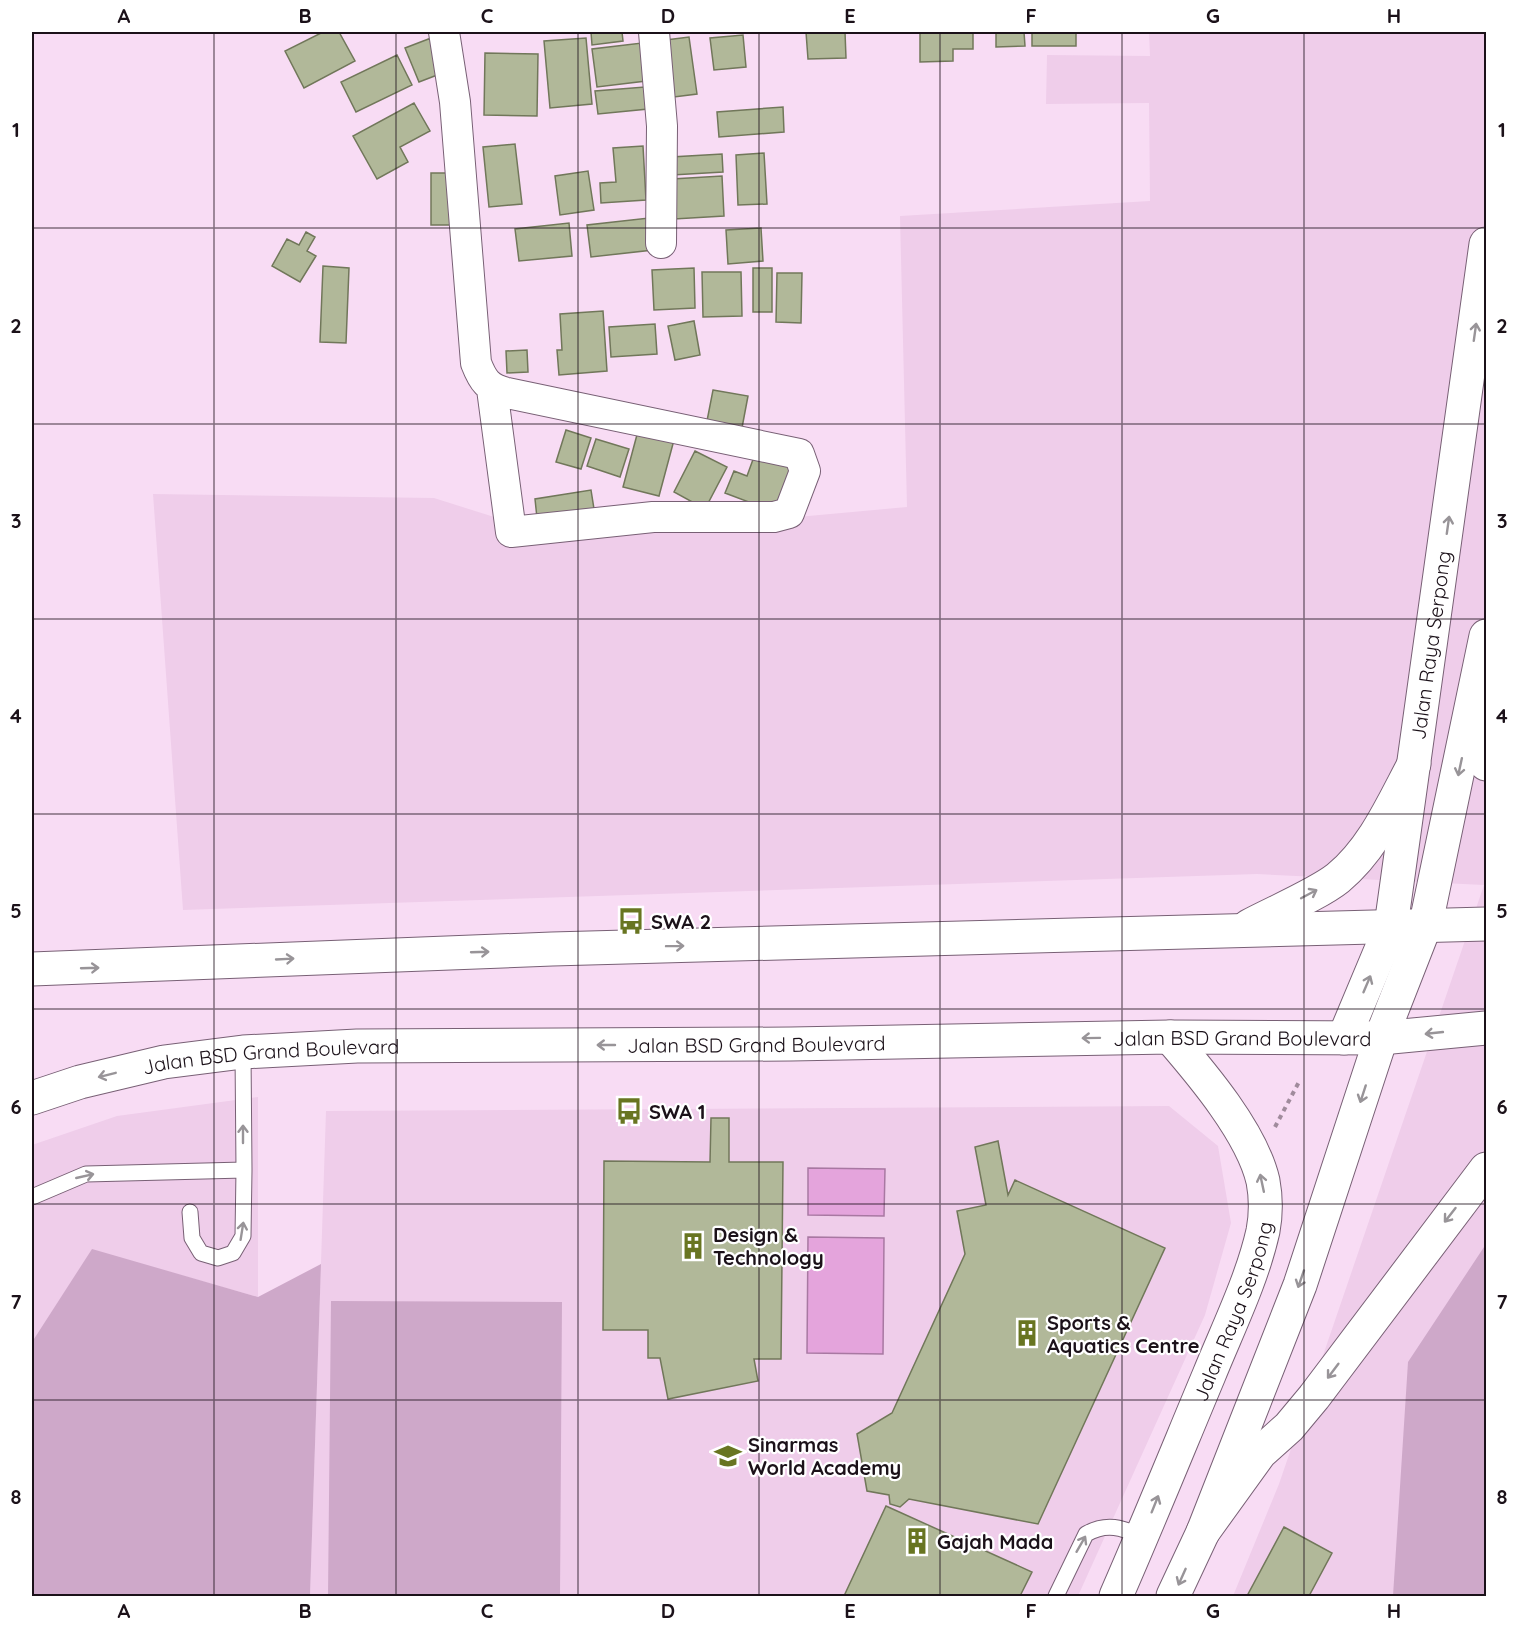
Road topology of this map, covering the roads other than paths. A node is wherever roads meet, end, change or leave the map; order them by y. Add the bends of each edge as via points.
1 (444, 32) edge
2 (654, 32) edge
3 (661, 243) dead end
4 (1486, 244) edge
5 (492, 389) junction
6 (1486, 636) edge
7 (1473, 710) junction
8 (1414, 764) junction
9 (1486, 764) edge
10 (1426, 923) junction
11 (1486, 924) edge
12 (1391, 926) junction
13 (1239, 931) junction
14 (32, 969) edge
15 (1486, 1028) edge
16 (1170, 1037) junction
17 (1344, 1038) junction
18 (1381, 1038) junction
19 (243, 1052) junction
20 (32, 1098) edge
21 (1486, 1169) edge
22 (244, 1170) junction
23 (32, 1197) edge
24 (190, 1212) dead end
25 (1203, 1532) junction
26 (1142, 1536) junction
27 (1056, 1596) edge
28 (1116, 1596) edge
29 (1173, 1596) edge

1 - 5 street via 455,102 476,363 483,381
2 - 3 street via 662,126
8 -> 4 main road, Jalan Raya Serpong
5 - 5 street via 800,454 804,471 789,513 774,517 653,517 511,532
6 - 7 main road
7 - 9 main road
7 -> 10 main road
8 - 12 main road, Jalan Raya Serpong
13 -> 8 main road via 1336,879 1362,854 1380,829
10 - 11 main road
10 - 12 main road
10 - 18 main road
12 - 13 main road
17 -> 12 main road, Jalan Raya Serpong
14 -> 13 main road via 552,949
15 -> 18 main road, Jalan BSD Grand Boulevard
16 - 17 main road, Jalan BSD Grand Boulevard
16 -> 19 main road, Jalan BSD Grand Boulevard via 357,1046
26 -> 16 main road, Jalan Raya Serpong via 1258,1250 1265,1205 1262,1180 1252,1153 1209,1083
17 - 18 main road, Jalan BSD Grand Boulevard
18 -> 25 main road via 1300,1285
19 -> 20 main road, Jalan BSD Grand Boulevard via 164,1062
22 -> 19 lane
21 -> 25 main road via 1314,1397 1260,1454
23 -> 22 lane via 86,1174
24 -> 22 lane via 192,1238 201,1253 218,1258 234,1252 243,1236
25 -> 29 main road
27 -> 26 lane via 1086,1534 1108,1526
26 - 28 main road, Jalan Raya Serpong

